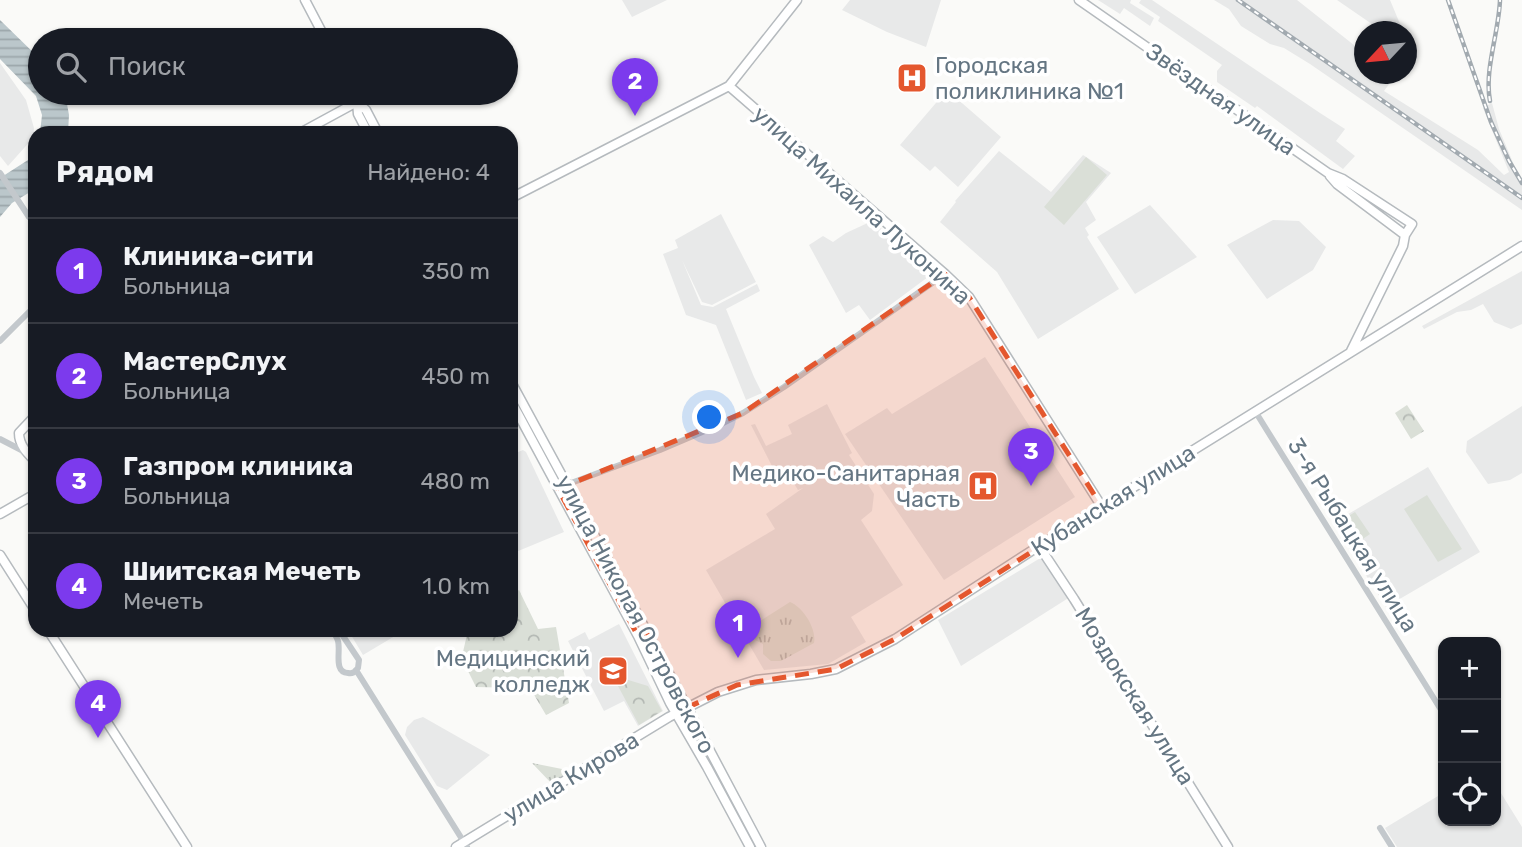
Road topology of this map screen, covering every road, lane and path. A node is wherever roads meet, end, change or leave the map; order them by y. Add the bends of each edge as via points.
1 (305, 0) edge
2 (797, 0) edge
3 (1079, 0) edge
4 (320, 28) edge
5 (729, 86) junction
6 (351, 105) edge
7 (357, 105) edge
8 (360, 105) edge
9 (313, 126) edge
10 (364, 126) edge
11 (374, 126) edge
12 (0, 173) edge
13 (518, 194) edge
14 (28, 214) edge
15 (1522, 246) edge
16 (945, 274) junction
17 (28, 313) edge
18 (0, 341) edge
19 (1350, 353) junction
20 (518, 396) edge
21 (1255, 411) junction
22 (518, 413) edge
23 (28, 423) edge
24 (0, 439) edge
25 (27, 453) joint
26 (562, 487) junction
27 (28, 498) edge
28 (1102, 507) junction
29 (0, 514) edge
30 (1039, 546) junction
31 (0, 555) edge
32 (28, 599) edge
33 (643, 634) junction
34 (52, 637) edge
35 (336, 637) edge
36 (343, 637) edge
37 (353, 653) junction
38 (338, 660) junction
39 (356, 670) junction
40 (1438, 705) edge
41 (686, 708) junction
42 (677, 713) junction
43 (1380, 828) dead end
44 (462, 845) edge
45 (187, 847) edge
46 (750, 847) edge
47 (761, 847) edge
48 (1228, 847) edge
49 (1392, 847) edge

1 - 4 main road
2 - 5 main road
3 - 19 main road, Звёздная улица via 1329,174 1412,224
5 - 13 main road
5 - 16 main road, улица Михаила Луконина
6 - 9 main road
7 - 10 main road
8 - 11 main road
12 - 14 street
15 - 19 main road, Кубанская улица
16 - 26 street via 743,413
16 - 28 main road, улица Михаила Луконина via 969,297
17 - 18 street
19 - 21 main road, Кубанская улица
20 - 26 main road, улица Николая Островского
21 - 28 main road, Кубанская улица
21 - 40 street, 3-я Рыбацкая улица
22 - 26 main road, улица Николая Островского
23 - 25 main road via 19,433
24 - 25 street
26 - 33 main road, улица Николая Островского
27 - 29 main road
28 - 30 main road, Кубанская улица
30 - 41 main road, Кубанская улица via 895,639 836,669 756,680
30 - 48 main road, Моздокская улица
31 - 32 main road
33 - 41 main road, улица Николая Островского
33 - 42 main road, улица Николая Островского
34 - 45 main road
35 - 38 street
36 - 37 street
37 - 38 street via 346,652
37 - 39 street via 360,663
38 - 39 street via 342,671
39 - 44 street
41 - 42 main road, улица Кирова
41 - 47 main road, улица Николая Островского
42 - 44 main road, улица Кирова
42 - 46 main road, улица Николая Островского
43 - 49 street

